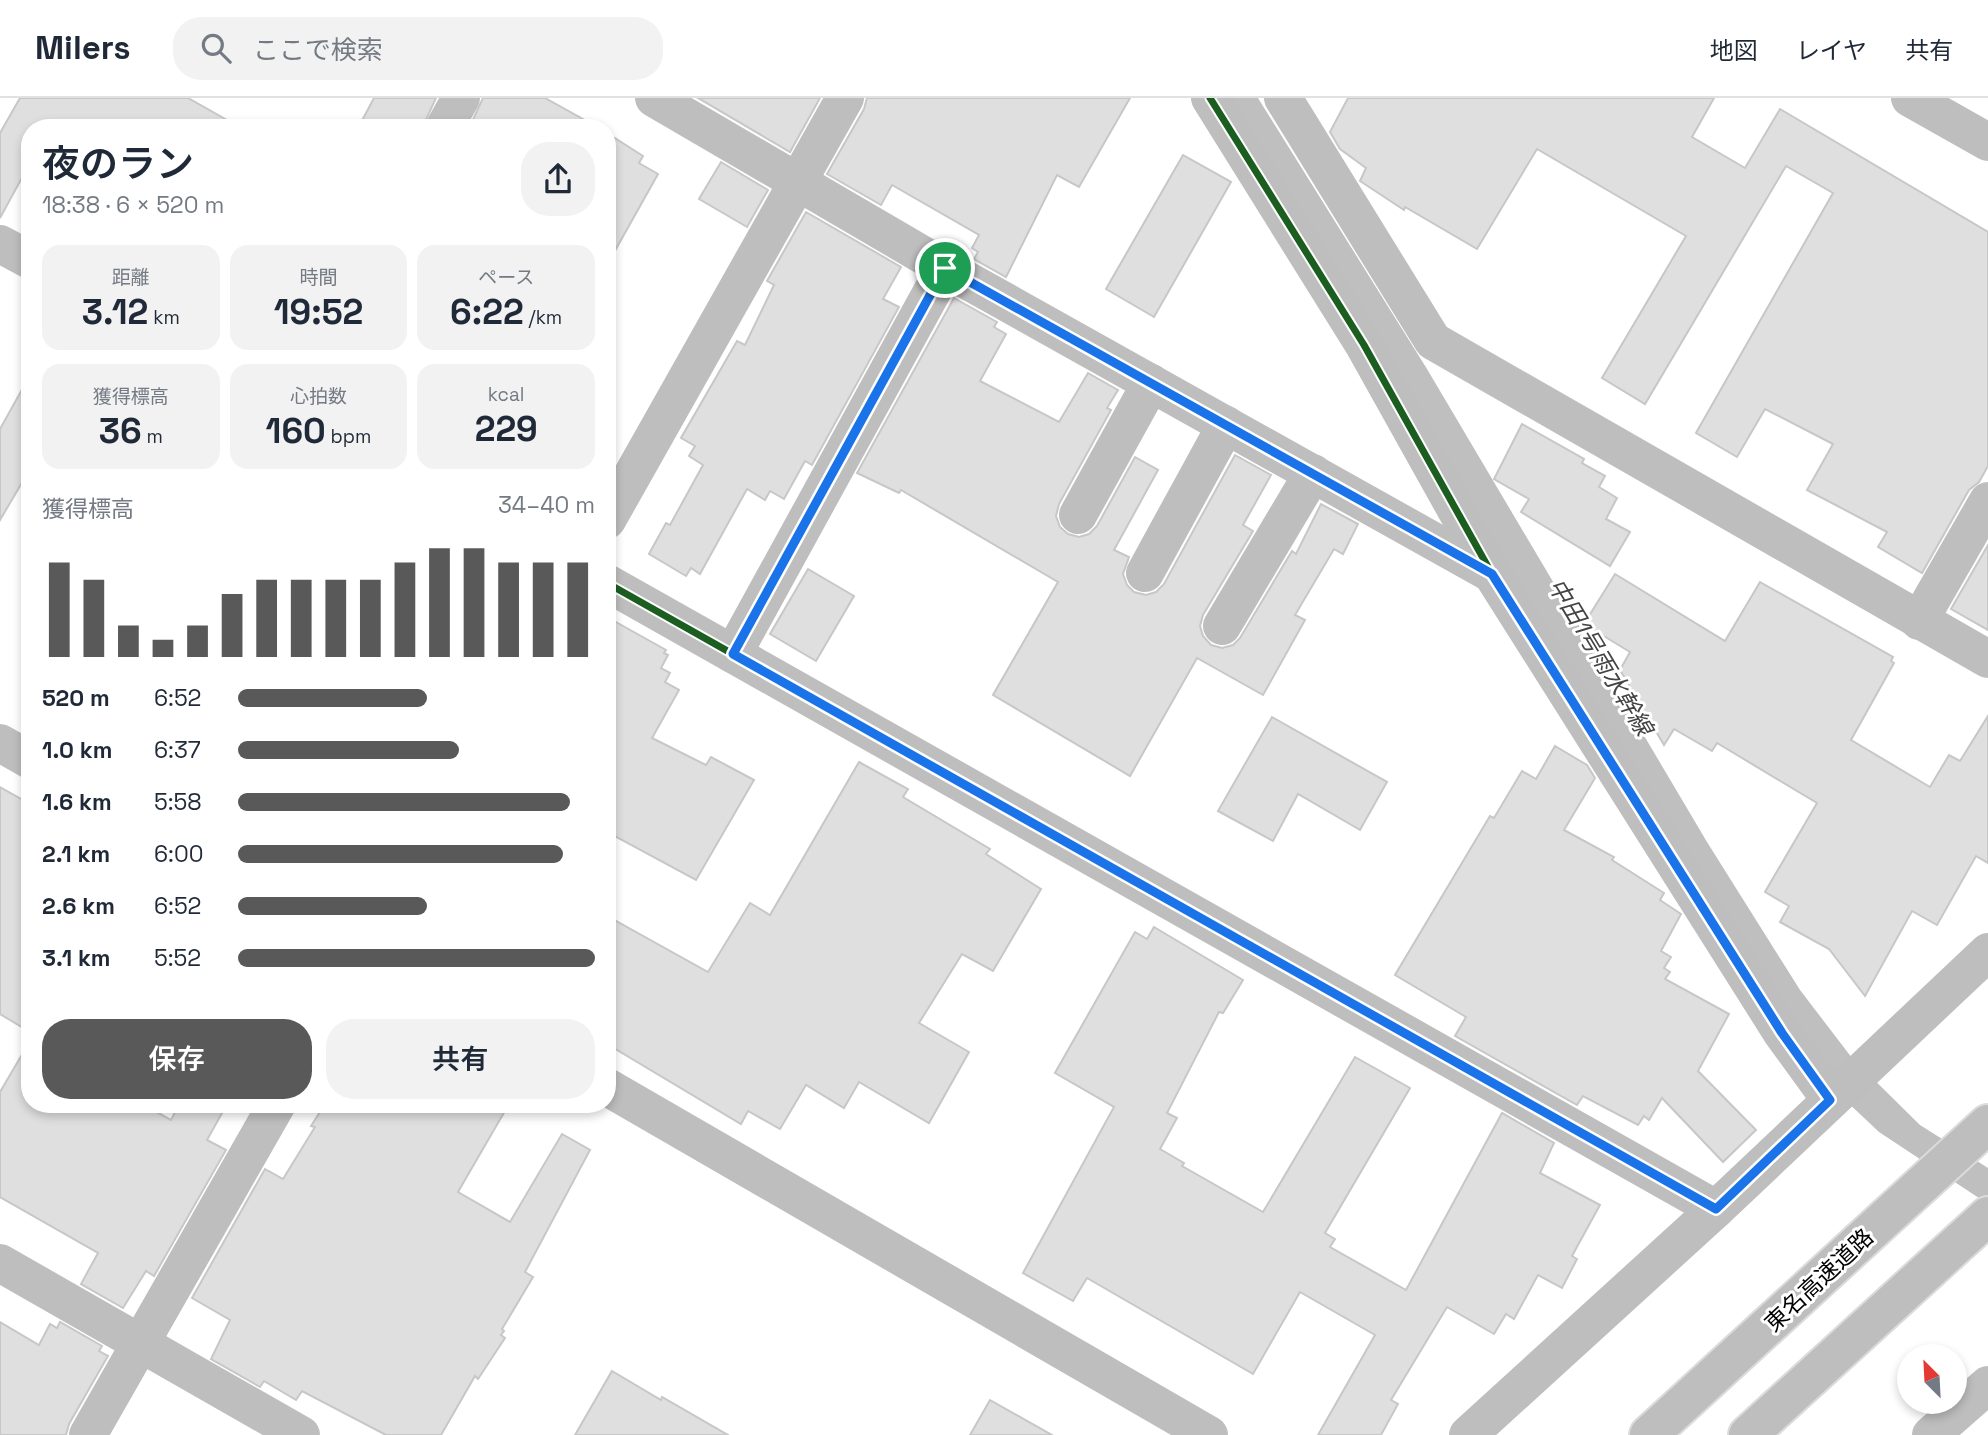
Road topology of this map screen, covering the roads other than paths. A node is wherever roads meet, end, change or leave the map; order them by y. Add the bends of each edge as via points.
1 (461, 98) edge
2 (653, 98) edge
3 (845, 98) edge
4 (1210, 98) edge
5 (1283, 98) edge
6 (1910, 98) edge
7 (449, 119) edge
8 (1988, 142) edge
9 (798, 181) junction
10 (0, 244) edge
11 (21, 255) edge
12 (945, 268) junction
13 (1151, 383) junction
14 (1226, 425) junction
15 (1313, 473) junction
16 (1988, 501) edge
17 (616, 504) edge
18 (1078, 515) dead end
19 (1145, 573) dead end
20 (1492, 574) junction
21 (616, 588) edge
22 (1919, 621) junction
23 (1222, 626) dead end
24 (733, 654) junction
25 (1988, 659) edge
26 (0, 743) edge
27 (21, 755) edge
28 (1988, 952) edge
29 (616, 1092) edge
30 (1832, 1098) junction
31 (273, 1113) edge
32 (1985, 1126) edge
33 (1716, 1209) junction
34 (1988, 1216) edge
35 (0, 1262) edge
36 (141, 1342) junction
37 (1988, 1385) edge
38 (88, 1435) edge
39 (301, 1435) edge
40 (1209, 1435) edge
41 (1468, 1435) edge
42 (1649, 1435) edge
43 (1748, 1435) edge
44 (1931, 1435) edge

1 - 7 main road
2 - 9 main road
3 - 9 main road
4 - 20 main road via 1364,345
5 - 22 main road via 1433,341
6 - 8 main road
9 - 12 main road
9 - 17 main road
10 - 11 main road
12 - 13 main road
12 - 24 main road
13 - 14 main road
13 - 18 main road
14 - 15 main road
14 - 19 main road
15 - 20 main road
15 - 23 main road
16 - 22 main road
20 - 30 main road via 1782,1033
21 - 24 main road
22 - 25 main road
24 - 33 main road
26 - 27 main road
28 - 30 main road
29 - 40 main road
30 - 33 main road
31 - 36 main road
32 - 42 main road, 東名高速道路
33 - 41 main road
34 - 43 main road
35 - 36 main road
36 - 38 main road
36 - 39 main road
37 - 44 main road

